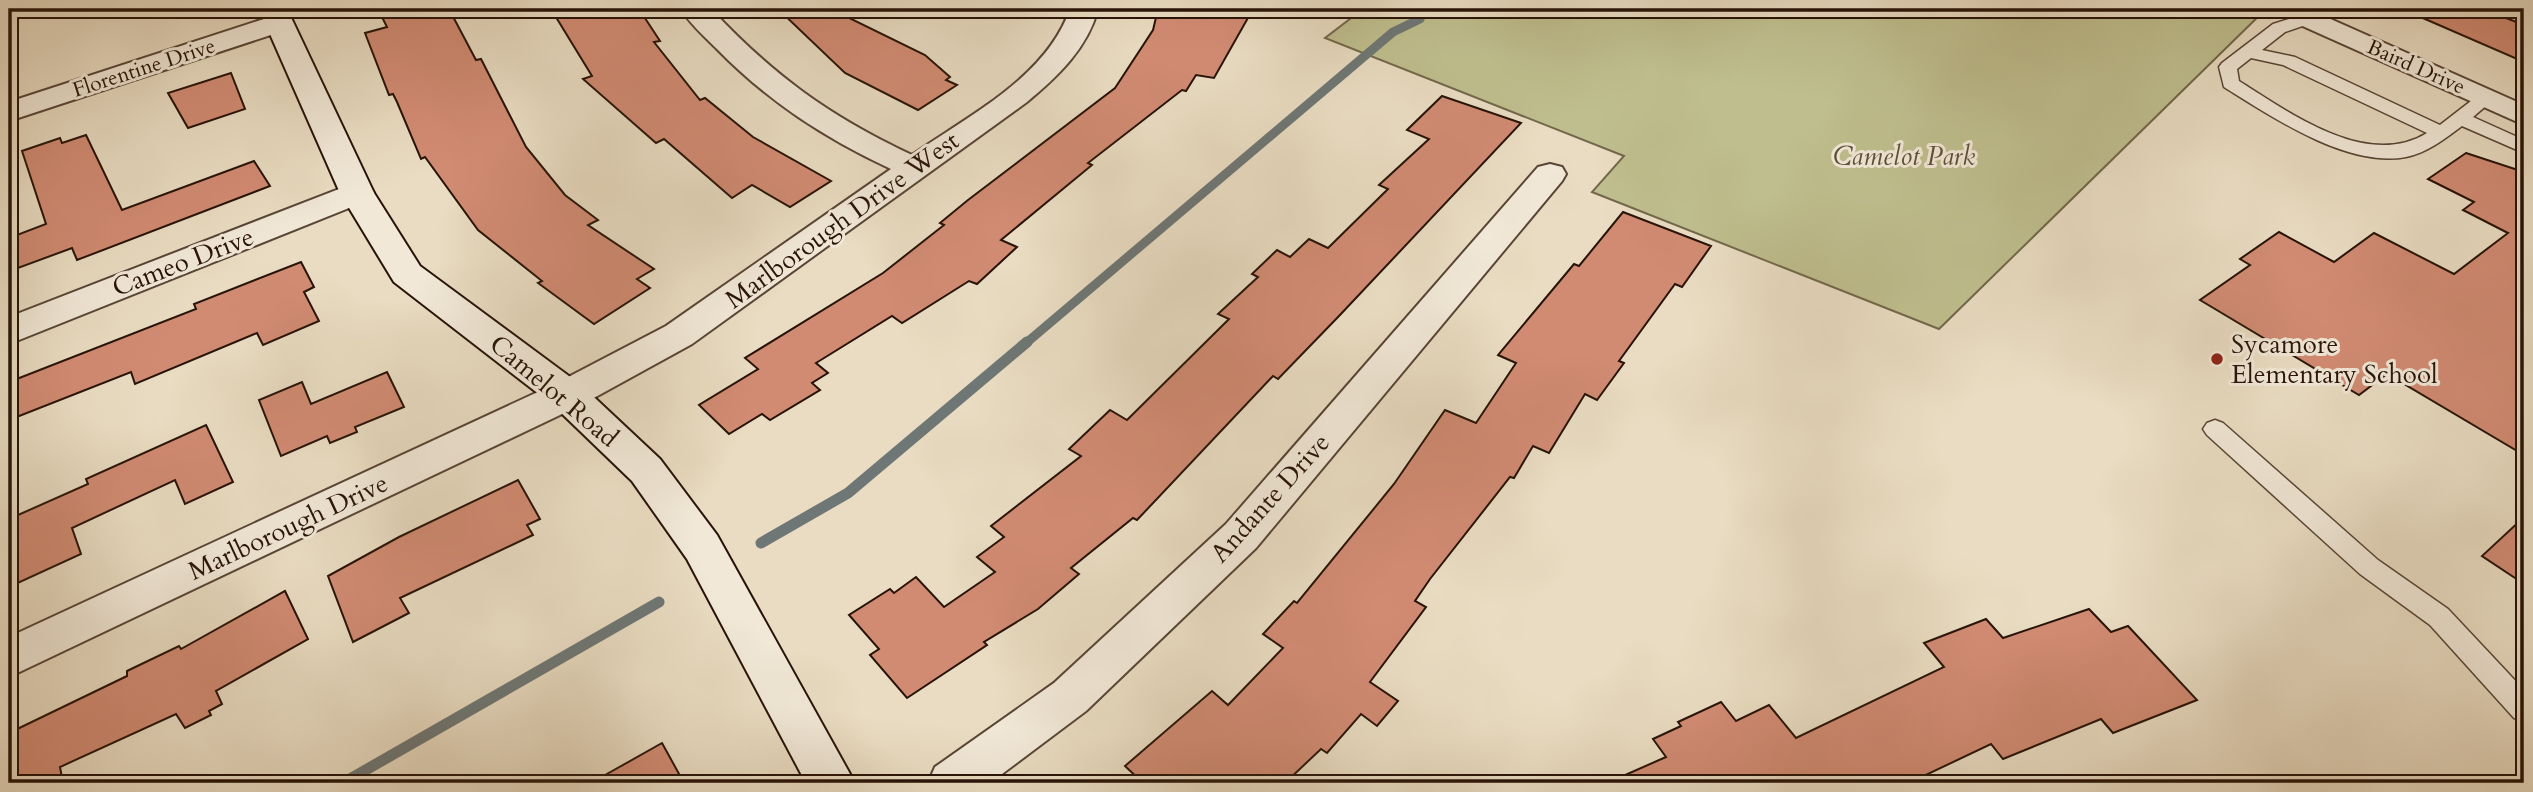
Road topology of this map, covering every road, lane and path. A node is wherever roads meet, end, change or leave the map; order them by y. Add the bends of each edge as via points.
1 (695, 9) edge
2 (1084, 9) edge
3 (276, 16) edge
4 (2308, 18) joint
5 (2249, 52) junction
6 (2486, 98) junction
7 (9, 112) edge
8 (2524, 116) edge
9 (2460, 118) junction
10 (2440, 132) junction
11 (2524, 147) edge
12 (914, 168) junction
13 (1550, 174) dead end
14 (357, 193) junction
15 (9, 331) edge
16 (567, 395) junction
17 (2215, 429) dead end
18 (9, 658) edge
19 (2524, 709) edge
20 (831, 783) edge
21 (952, 783) edge

1 - 12 street via 742,60 805,110
2 - 12 street, Marlborough Drive West via 1078,29 1037,78
3 - 7 street, Florentine Drive
3 - 14 street, Camelot Road
4 - 5 lane via 2279,28
4 - 6 street, Baird Drive
5 - 10 lane via 2289,61
5 - 10 lane via 2228,68 2230,83 2354,147 2403,152
6 - 8 street, Baird Drive
6 - 9 lane
9 - 10 lane
9 - 11 lane
12 - 16 street, Marlborough Drive West via 679,335
13 - 21 street, Andante Drive via 1241,536 1070,697
14 - 15 street, Cameo Drive
14 - 16 street, Camelot Road via 407,274
16 - 18 street, Marlborough Drive
16 - 20 street, Camelot Road via 646,470 702,547
17 - 19 lane via 2369,567 2439,617

